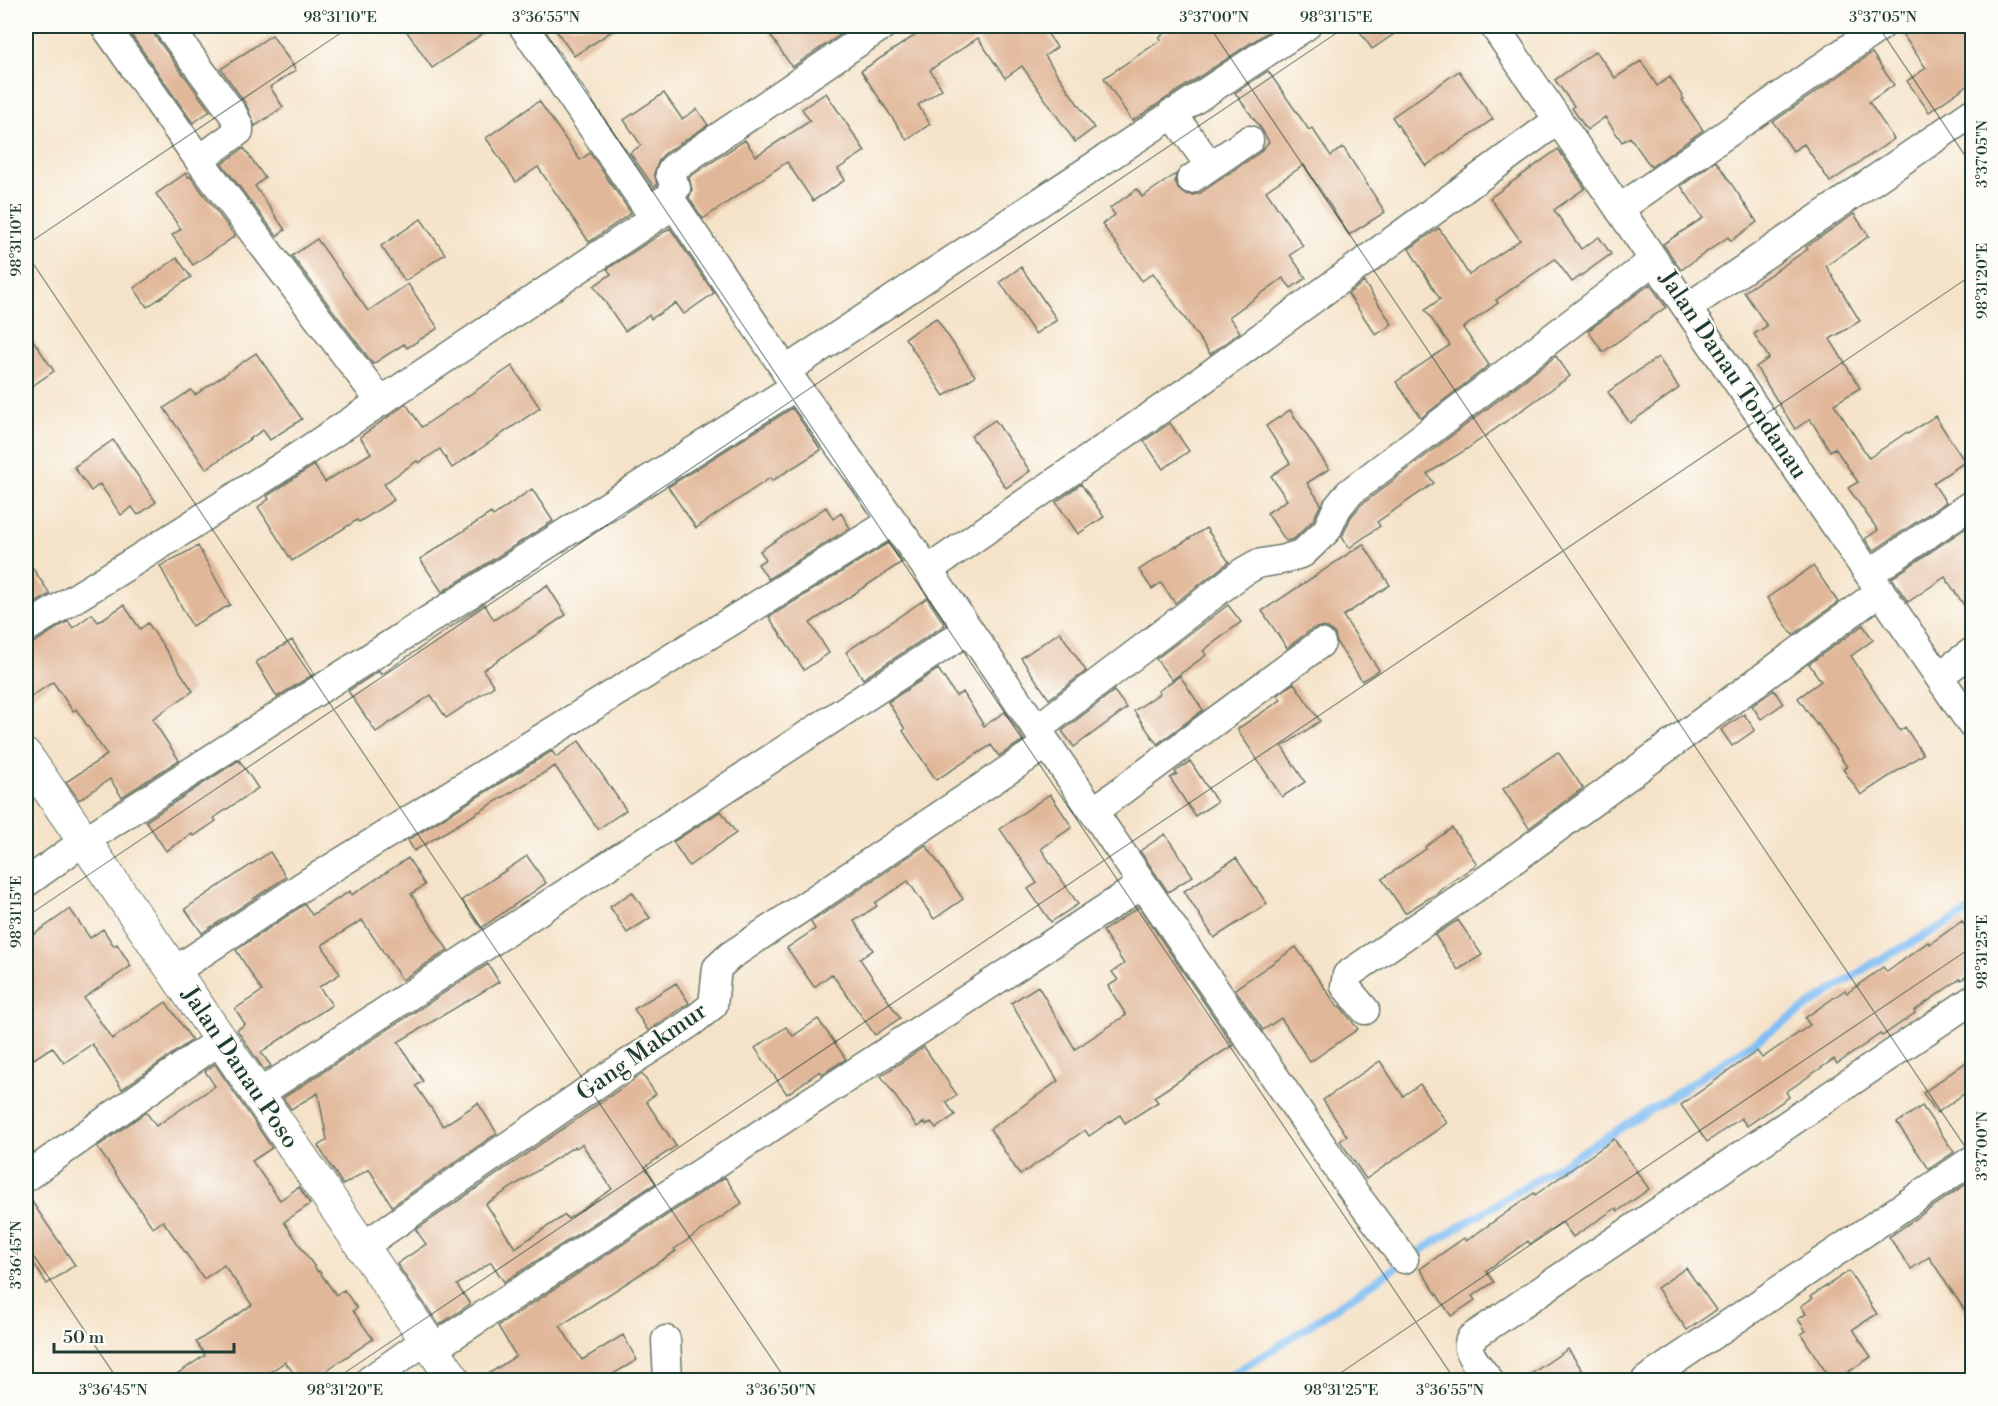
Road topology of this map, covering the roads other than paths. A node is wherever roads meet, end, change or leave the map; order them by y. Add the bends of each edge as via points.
1 (105, 26) edge
2 (168, 26) edge
3 (523, 26) edge
4 (882, 26) edge
5 (1306, 26) edge
6 (1494, 26) edge
7 (1881, 26) edge
8 (1172, 113) junction
9 (1972, 113) edge
10 (1558, 120) junction
11 (1249, 140) dead end
12 (199, 160) junction
13 (671, 201) junction
14 (1619, 209) junction
15 (1654, 260) junction
16 (1687, 308) junction
17 (791, 378) junction
18 (381, 402) junction
19 (1972, 504) edge
20 (893, 521) junction
21 (928, 570) junction
22 (1875, 582) junction
23 (26, 628) edge
24 (968, 630) junction
25 (1321, 643) dead end
26 (1972, 652) edge
27 (1939, 676) junction
28 (1972, 725) edge
29 (1042, 736) junction
30 (26, 756) edge
31 (1094, 811) junction
32 (84, 841) junction
33 (26, 883) edge
34 (1143, 884) junction
35 (173, 972) junction
36 (1972, 1000) edge
37 (1365, 1010) dead end
38 (220, 1040) junction
39 (257, 1095) junction
40 (1972, 1160) edge
41 (26, 1177) edge
42 (362, 1247) junction
43 (1404, 1259) dead end
44 (666, 1340) dead end
45 (429, 1344) junction
46 (370, 1380) edge
47 (454, 1380) edge
48 (668, 1380) edge
49 (1490, 1380) edge
50 (1646, 1380) edge

1 - 12 street
2 - 12 street via 240,126 231,139
3 - 13 street via 649,210
4 - 13 street via 673,168 670,174 676,188
5 - 8 street
6 - 10 street, Jalan Danau Tondanau
7 - 14 street
8 - 11 street via 1201,172
8 - 17 street
9 - 16 street
10 - 14 street, Jalan Danau Tondanau
10 - 21 street via 1190,389
12 - 18 street
13 - 17 street
13 - 18 street
14 - 15 street, Jalan Danau Tondanau
15 - 16 street, Jalan Danau Tondanau
15 - 29 street, Gang Makmur via 1349,493 1336,508 1327,530 1303,553 1257,564 1243,572
16 - 22 street, Jalan Danau Tondanau
17 - 20 street
17 - 32 street
18 - 23 street
19 - 22 street
20 - 21 street
20 - 35 street via 306,884
21 - 24 street
22 - 27 street, Jalan Danau Tondanau
22 - 37 street via 1475,888 1347,975 1345,986
24 - 29 street
24 - 39 street
25 - 31 street
26 - 27 street
27 - 28 street, Jalan Danau Tondanau
29 - 31 street
29 - 42 street, Gang Makmur via 730,956 717,968 713,1005 689,1024
30 - 32 street, Jalan Danau Poso
31 - 34 street
32 - 33 street
32 - 35 street, Jalan Danau Poso
34 - 43 street via 1353,1191
34 - 45 street
35 - 38 street, Jalan Danau Poso
36 - 49 street via 1471,1338 1468,1350
38 - 39 street, Jalan Danau Poso
38 - 41 street
39 - 42 street, Jalan Danau Poso
40 - 50 street
42 - 45 street, Jalan Danau Poso
44 - 48 street
45 - 46 street
45 - 47 street, Jalan Danau Poso

